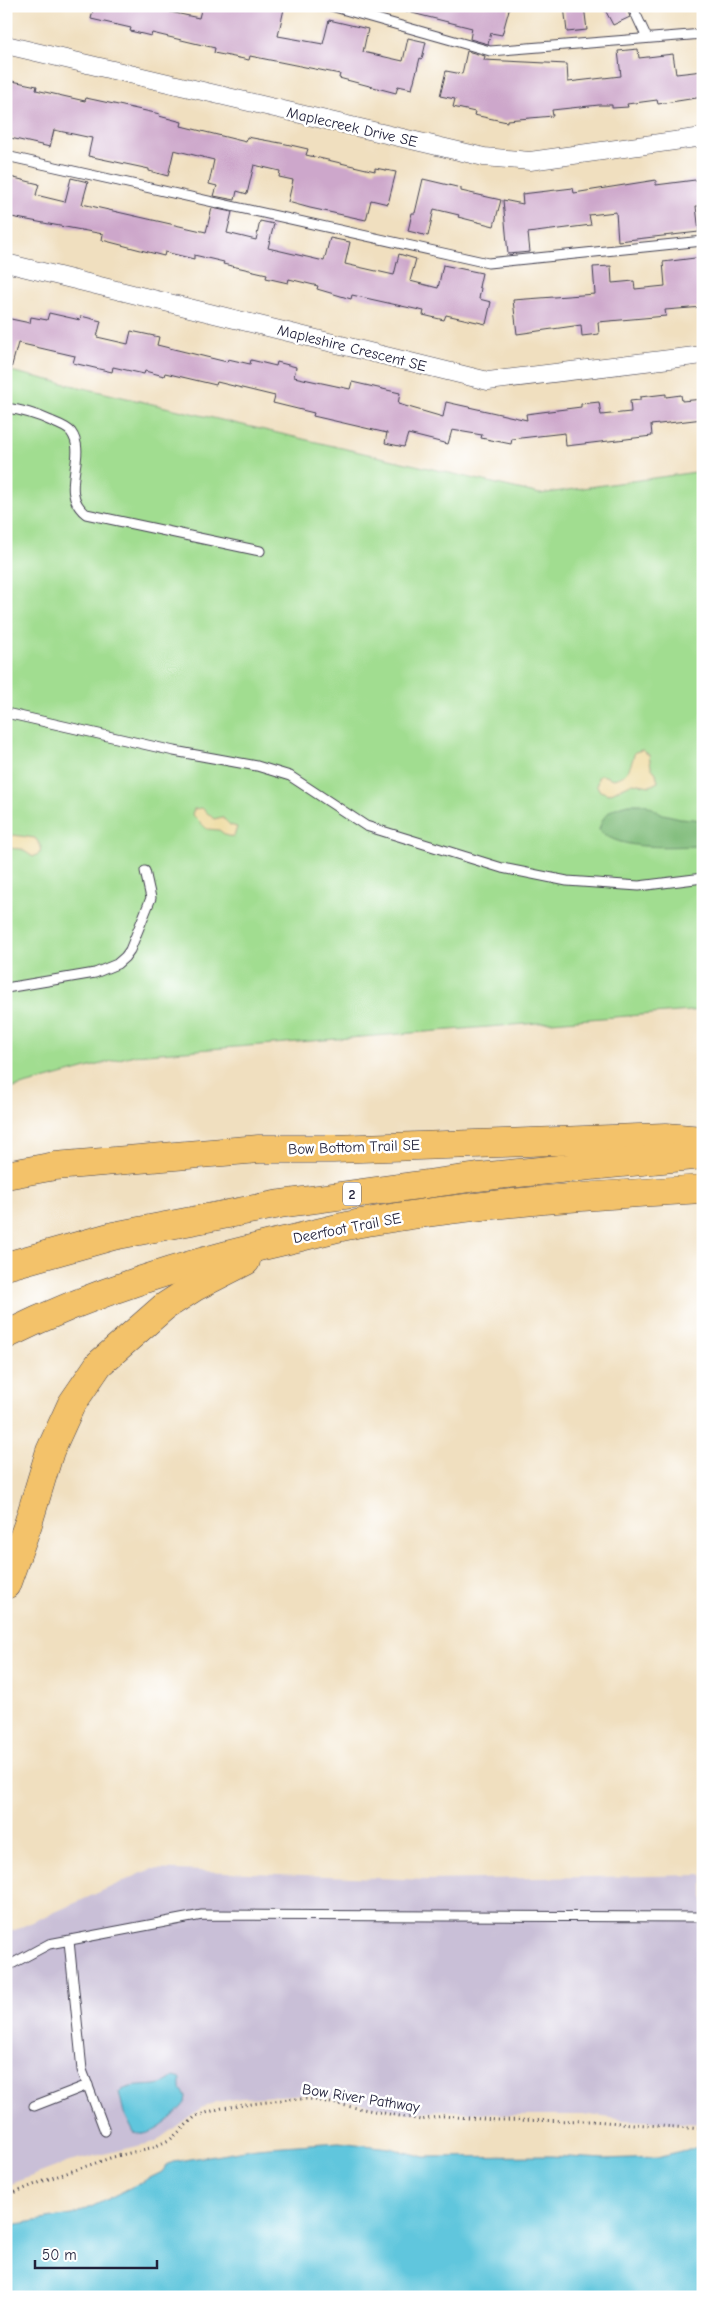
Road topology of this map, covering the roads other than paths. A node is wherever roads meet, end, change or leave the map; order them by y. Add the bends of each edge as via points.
1 (331, 6) edge
2 (632, 6) edge
3 (703, 34) edge
4 (647, 38) junction
5 (6, 45) edge
6 (703, 137) edge
7 (6, 156) edge
8 (703, 241) edge
9 (6, 263) edge
10 (703, 355) edge
11 (6, 408) edge
12 (260, 551) dead end
13 (6, 713) edge
14 (145, 871) dead end
15 (703, 878) edge
16 (6, 988) edge
17 (703, 1140) edge
18 (703, 1155) edge
19 (6, 1175) edge
20 (703, 1189) edge
21 (285, 1240) junction
22 (6, 1266) edge
23 (6, 1335) edge
24 (6, 1585) edge
25 (703, 1917) edge
26 (70, 1941) junction
27 (6, 1967) edge
28 (88, 2085) junction
29 (34, 2106) dead end
30 (105, 2131) dead end

1 - 4 lane via 490,51
2 - 4 lane
3 - 4 lane
5 - 6 street, Maplecreek Drive SE via 484,158 530,161
7 - 8 lane via 488,262
9 - 10 street, Mapleshire Crescent SE via 488,381
11 - 12 lane via 36,414 70,431 76,444 73,496 78,508 86,514
13 - 15 lane via 257,766 290,776 366,826 502,868 567,881 639,886
14 - 16 lane via 151,898 125,957 96,973
17 - 19 highway, Bow Bottom Trail SE via 666,1137 259,1149 55,1166
18 - 22 highway, Deerfoot Trail SE / 2 via 478,1177 280,1204 113,1236
20 - 21 highway, Deerfoot Trail SE / 2 via 568,1198 432,1213 362,1223
21 - 23 highway, Deerfoot Trail SE / 2 via 227,1253 129,1284 58,1309
21 - 24 highway via 164,1307 99,1364 72,1405 50,1451
25 - 26 lane via 202,1915
26 - 27 lane via 49,1944
26 - 28 lane via 82,2070
28 - 29 lane
28 - 30 lane

